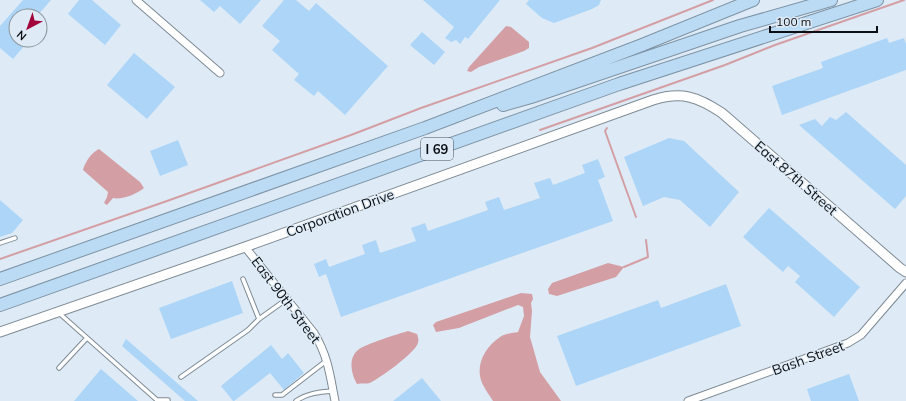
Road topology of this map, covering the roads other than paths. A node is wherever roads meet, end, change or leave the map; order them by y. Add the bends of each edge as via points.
1 (136, 0) edge
2 (753, 0) edge
3 (832, 0) edge
4 (877, 0) edge
5 (220, 72) dead end
6 (680, 96) joint
7 (425, 128) junction
8 (15, 238) dead end
9 (0, 242) edge
10 (245, 247) junction
11 (906, 272) edge
12 (0, 279) edge
13 (244, 280) dead end
14 (906, 283) edge
15 (286, 299) junction
16 (0, 304) edge
17 (58, 312) junction
18 (259, 319) junction
19 (0, 332) edge
20 (87, 338) junction
21 (327, 360) junction
22 (59, 368) dead end
23 (181, 377) dead end
24 (333, 391) junction
25 (275, 394) dead end
26 (158, 400) edge
27 (168, 401) edge
28 (296, 401) edge
29 (335, 401) edge
30 (688, 401) edge

1 - 5 street
2 - 7 highway, I 69
3 - 7 highway via 740,26 531,97
4 - 16 highway, I 69 via 619,84
6 - 10 street, Corporation Drive via 652,100
6 - 11 street, East 87th Street via 697,99 722,113
7 - 12 highway, I 69
8 - 9 lane
10 - 15 street, East 90th Street
10 - 17 street, Corporation Drive
13 - 18 lane
14 - 30 street, Bash Street via 861,335 848,343
15 - 18 lane
15 - 21 street, East 90th Street via 314,333
17 - 19 street, Corporation Drive
17 - 20 lane
18 - 23 lane via 248,330
20 - 22 lane
20 - 26 lane
21 - 24 street, East 90th Street
21 - 25 lane via 282,395
24 - 28 lane via 315,393
24 - 29 street, East 90th Street
26 - 27 lane

